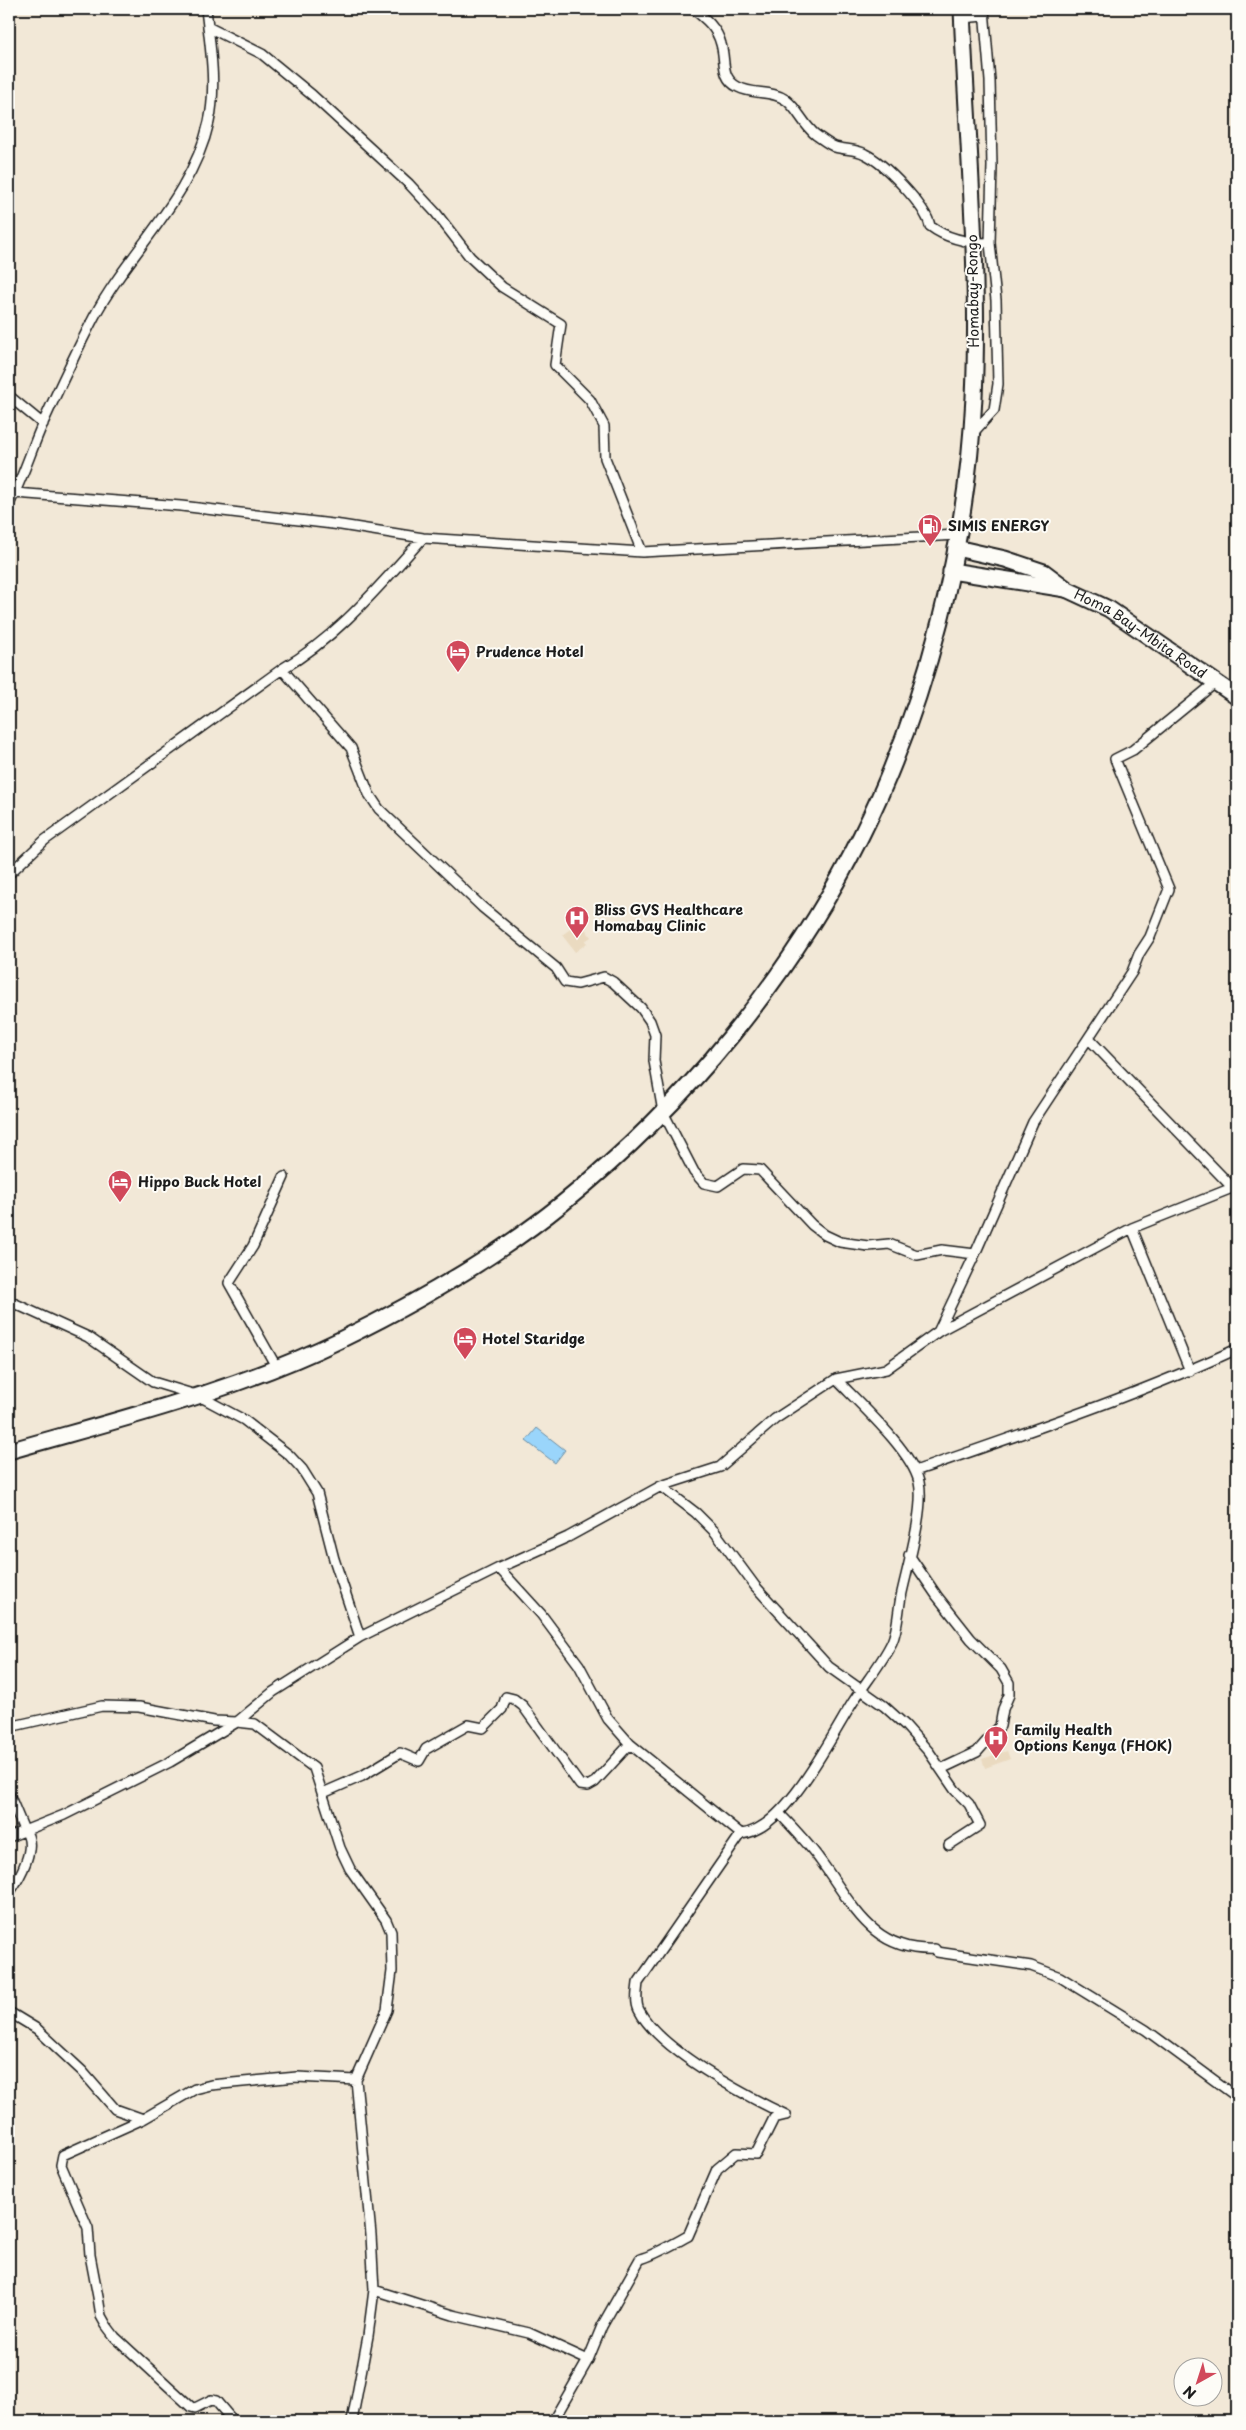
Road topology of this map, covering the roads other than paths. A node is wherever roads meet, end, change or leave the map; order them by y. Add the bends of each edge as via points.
1 (206, 9) edge
2 (693, 9) edge
3 (984, 12) edge
4 (962, 13) edge
5 (208, 27) junction
6 (972, 243) junction
7 (990, 243) junction
8 (9, 396) edge
9 (43, 424) junction
10 (970, 436) junction
11 (15, 493) junction
12 (9, 504) edge
13 (423, 538) junction
14 (957, 541) junction
15 (642, 552) junction
16 (951, 571) junction
17 (1068, 590) junction
18 (282, 669) junction
19 (1215, 684) junction
20 (1237, 697) edge
21 (9, 874) edge
22 (1089, 1039) junction
23 (663, 1112) junction
24 (284, 1178) dead end
25 (1235, 1187) edge
26 (1132, 1228) junction
27 (975, 1254) junction
28 (9, 1301) edge
29 (939, 1331) junction
30 (1237, 1349) edge
31 (277, 1368) junction
32 (1190, 1371) junction
33 (836, 1380) junction
34 (199, 1396) junction
35 (9, 1451) edge
36 (915, 1471) junction
37 (661, 1486) junction
38 (909, 1555) junction
39 (499, 1568) junction
40 (360, 1637) junction
41 (861, 1690) junction
42 (237, 1722) junction
43 (9, 1727) edge
44 (630, 1744) junction
45 (941, 1769) junction
46 (323, 1793) junction
47 (9, 1794) edge
48 (779, 1813) junction
49 (24, 1830) junction
50 (740, 1834) junction
51 (9, 1837) edge
52 (949, 1844) dead end
53 (9, 1893) edge
54 (9, 2012) edge
55 (356, 2080) junction
56 (1237, 2097) edge
57 (143, 2119) junction
58 (374, 2290) junction
59 (588, 2360) junction
60 (233, 2421) edge
61 (352, 2421) edge
62 (553, 2421) edge

1 - 5 street
2 - 6 street via 715,30 729,81 752,92 774,94 786,100 813,133 833,146 863,153 875,160 915,200 930,226 939,233
3 - 4 street
3 - 7 street via 990,81
4 - 6 highway, Homabay-Rongo
5 - 9 street via 212,91 202,146 180,191 107,295
5 - 15 street via 262,54 312,96 409,184 470,257 502,287 561,324 555,365 590,400 604,426 605,458
6 - 7 street
6 - 10 highway, Homabay-Rongo via 974,356
7 - 10 street via 996,300 998,384 994,410
8 - 9 street
9 - 11 street
10 - 14 highway, Homabay-Rongo
11 - 12 street
11 - 13 street via 181,506
13 - 15 street
13 - 18 street via 364,604 309,653
14 - 15 street
14 - 16 highway, Homabay-Rongo
14 - 17 highway, Homa Bay-Mbita Road via 1044,572
16 - 17 highway, Homa Bay-Mbita Road
16 - 23 highway, Homabay-Rongo via 926,672 862,835 786,962 745,1018
17 - 19 highway, Homa Bay-Mbita Road via 1110,609
18 - 21 street via 45,840
18 - 23 street via 351,748 369,794 379,808 482,907 556,968 565,982 578,984 604,977 641,1008 655,1035 654,1061
19 - 20 highway, Homa Bay-Mbita Road
19 - 22 street via 1133,750 1115,759 1169,889 1132,972
22 - 25 street
22 - 27 street via 1033,1122
23 - 27 street via 694,1172 704,1183 718,1186 743,1169 760,1170 812,1224 840,1242 868,1246 889,1244 916,1255 942,1250
23 - 31 highway, Homabay-Rongo via 562,1204 505,1245 390,1315
24 - 31 street via 253,1246 229,1283
25 - 26 street
26 - 29 street
26 - 32 street
27 - 29 street
28 - 34 street via 88,1337 152,1382
29 - 33 street via 886,1369
30 - 32 street
31 - 34 highway, Homabay-Rongo
32 - 36 street
33 - 36 street via 875,1420
33 - 37 street via 775,1419 720,1467
34 - 35 highway, Homabay-Rongo
34 - 40 street via 244,1420 302,1469 312,1484
36 - 38 street via 920,1493
37 - 39 street via 568,1537
37 - 41 street via 696,1512 790,1626 829,1667
38 - 41 street via 892,1641
38 - 45 street via 937,1596 971,1639 1001,1669 1009,1684 1000,1726 976,1752
39 - 40 street
39 - 44 street via 541,1614 579,1665 608,1720
40 - 42 street via 273,1692
41 - 45 street via 905,1726
41 - 48 street via 832,1739
42 - 43 street via 139,1707 102,1706
42 - 46 street via 255,1724 314,1768
42 - 49 street via 170,1762 64,1815
44 - 46 street via 596,1782 588,1786 580,1784 523,1706 506,1697 502,1709 483,1728 468,1724 426,1749 419,1761 400,1753 362,1776
44 - 50 street
45 - 52 street via 969,1804 980,1825
46 - 55 street via 350,1869 391,1932 392,1971 387,2010
47 - 49 street
48 - 50 street via 749,1834
48 - 56 street via 819,1858 863,1921 890,1942 1032,1966 1060,1977 1146,2030
49 - 51 street
49 - 53 street via 30,1844
50 - 59 street via 638,1984 638,2008 648,2025 697,2065 745,2096 786,2115 774,2118 756,2154 736,2154 717,2169 688,2236 650,2257 640,2259 602,2326
54 - 57 street via 37,2029 82,2071 115,2109
55 - 57 street via 297,2077 211,2085 195,2089
55 - 58 street
57 - 60 street via 63,2155 61,2165 88,2228 101,2316 115,2338 191,2407 216,2400
58 - 59 street via 453,2315 530,2333
58 - 61 street
59 - 62 street

